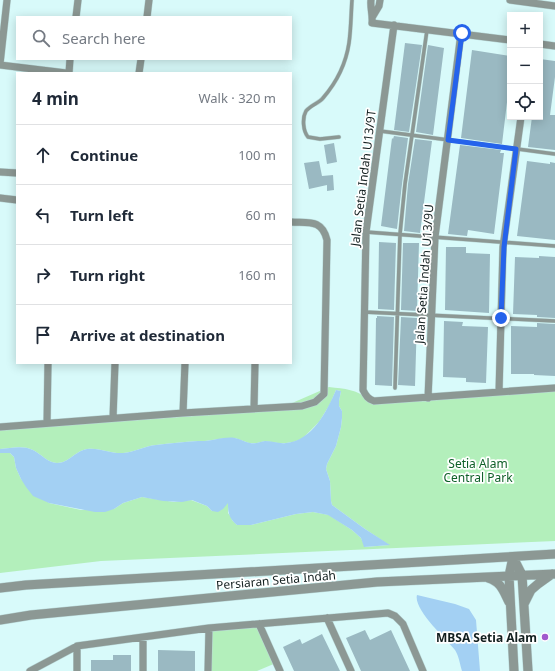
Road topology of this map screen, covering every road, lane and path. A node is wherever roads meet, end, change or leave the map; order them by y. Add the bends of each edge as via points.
1 (7, 0) edge
2 (78, 0) edge
3 (149, 0) edge
4 (352, 0) edge
5 (371, 0) edge
6 (380, 0) edge
7 (510, 0) edge
8 (555, 6) edge
9 (76, 16) edge
10 (147, 16) edge
11 (373, 16) junction
12 (394, 25) junction
13 (428, 29) junction
14 (462, 33) junction
15 (507, 40) edge
16 (543, 44) edge
17 (555, 46) edge
18 (70, 60) edge
19 (141, 60) edge
20 (0, 64) edge
21 (60, 72) edge
22 (67, 72) edge
23 (139, 72) edge
24 (521, 120) edge
25 (380, 131) junction
26 (412, 136) junction
27 (339, 137) dead end
28 (448, 140) junction
29 (516, 149) junction
30 (555, 154) edge
31 (0, 172) edge
32 (16, 173) edge
33 (0, 198) edge
34 (16, 200) edge
35 (292, 222) edge
36 (366, 232) junction
37 (400, 234) junction
38 (435, 237) junction
39 (504, 243) junction
40 (555, 246) edge
41 (364, 312) junction
42 (397, 314) junction
43 (432, 315) junction
44 (501, 318) junction
45 (555, 321) edge
46 (48, 364) edge
47 (115, 364) edge
48 (185, 364) edge
49 (254, 364) edge
50 (395, 388) dead end
51 (555, 388) edge
52 (499, 392) junction
53 (428, 398) junction
54 (254, 408) junction
55 (183, 413) junction
56 (113, 418) junction
57 (46, 423) junction
58 (0, 427) edge
59 (555, 554) edge
60 (513, 557) junction
61 (554, 574) edge
62 (522, 575) junction
63 (509, 576) junction
64 (485, 577) junction
65 (0, 588) edge
66 (524, 605) junction
67 (511, 607) junction
68 (327, 618) junction
69 (0, 620) edge
70 (259, 624) junction
71 (209, 628) junction
72 (143, 637) junction
73 (77, 646) junction
74 (30, 671) edge
75 (77, 671) edge
76 (143, 671) edge
77 (208, 671) edge
78 (280, 671) edge
79 (351, 671) edge
80 (423, 671) edge
81 (514, 671) edge
82 (528, 671) edge

1 - 20 street
2 - 9 street
3 - 10 street
4 - 27 lane via 349,44 344,62 322,100 306,111 304,118 305,134 308,137
5 - 11 street
6 - 11 street
7 - 8 street
11 - 12 street via 372,22
12 - 13 street
12 - 25 street, Jalan Setia Indah U13/9T
13 - 14 street
13 - 26 lane
14 - 15 street
14 - 28 street, Jalan Setia Indah U13/9U
16 - 17 street
18 - 22 street
19 - 23 street
20 - 21 street
24 - 29 street
25 - 26 lane
25 - 36 street, Jalan Setia Indah U13/9T
26 - 28 lane
26 - 37 lane
28 - 29 lane
28 - 38 street, Jalan Setia Indah U13/9U
29 - 30 lane
29 - 39 street
31 - 32 street
33 - 34 street
35 - 54 street via 320,226 327,240 324,394 315,402 302,406
36 - 37 lane
36 - 41 street, Jalan Setia Indah U13/9T
37 - 38 lane
37 - 42 lane
38 - 39 lane
38 - 43 street, Jalan Setia Indah U13/9U
39 - 40 lane
39 - 44 street
41 - 42 lane
41 - 53 street, Jalan Setia Indah U13/9T via 363,390 366,396 374,401
42 - 43 lane
42 - 50 lane
43 - 44 lane
43 - 53 street, Jalan Setia Indah U13/9U
44 - 45 lane
44 - 52 street
46 - 57 street
47 - 56 street
48 - 55 street
49 - 54 street
51 - 52 street
52 - 53 street
54 - 55 street
55 - 56 street
56 - 57 street
57 - 58 street
59 - 60 street, Persiaran Setia Indah
60 - 62 street
60 - 63 street
60 - 65 street, Persiaran Setia Indah
61 - 62 street, Persiaran Setia Indah
61 - 66 street via 531,590
62 - 63 street, Persiaran Setia Indah
62 - 66 street
63 - 64 street, Persiaran Setia Indah
63 - 67 street
64 - 67 street via 495,580 502,588
64 - 69 street, Persiaran Setia Indah via 369,583 38,614
66 - 82 street
67 - 81 street
68 - 70 street
68 - 79 street
68 - 80 street via 388,614 395,616 403,624
70 - 71 street
70 - 78 street
71 - 72 street
71 - 77 street
72 - 73 street
72 - 76 street
73 - 74 street
73 - 75 street

